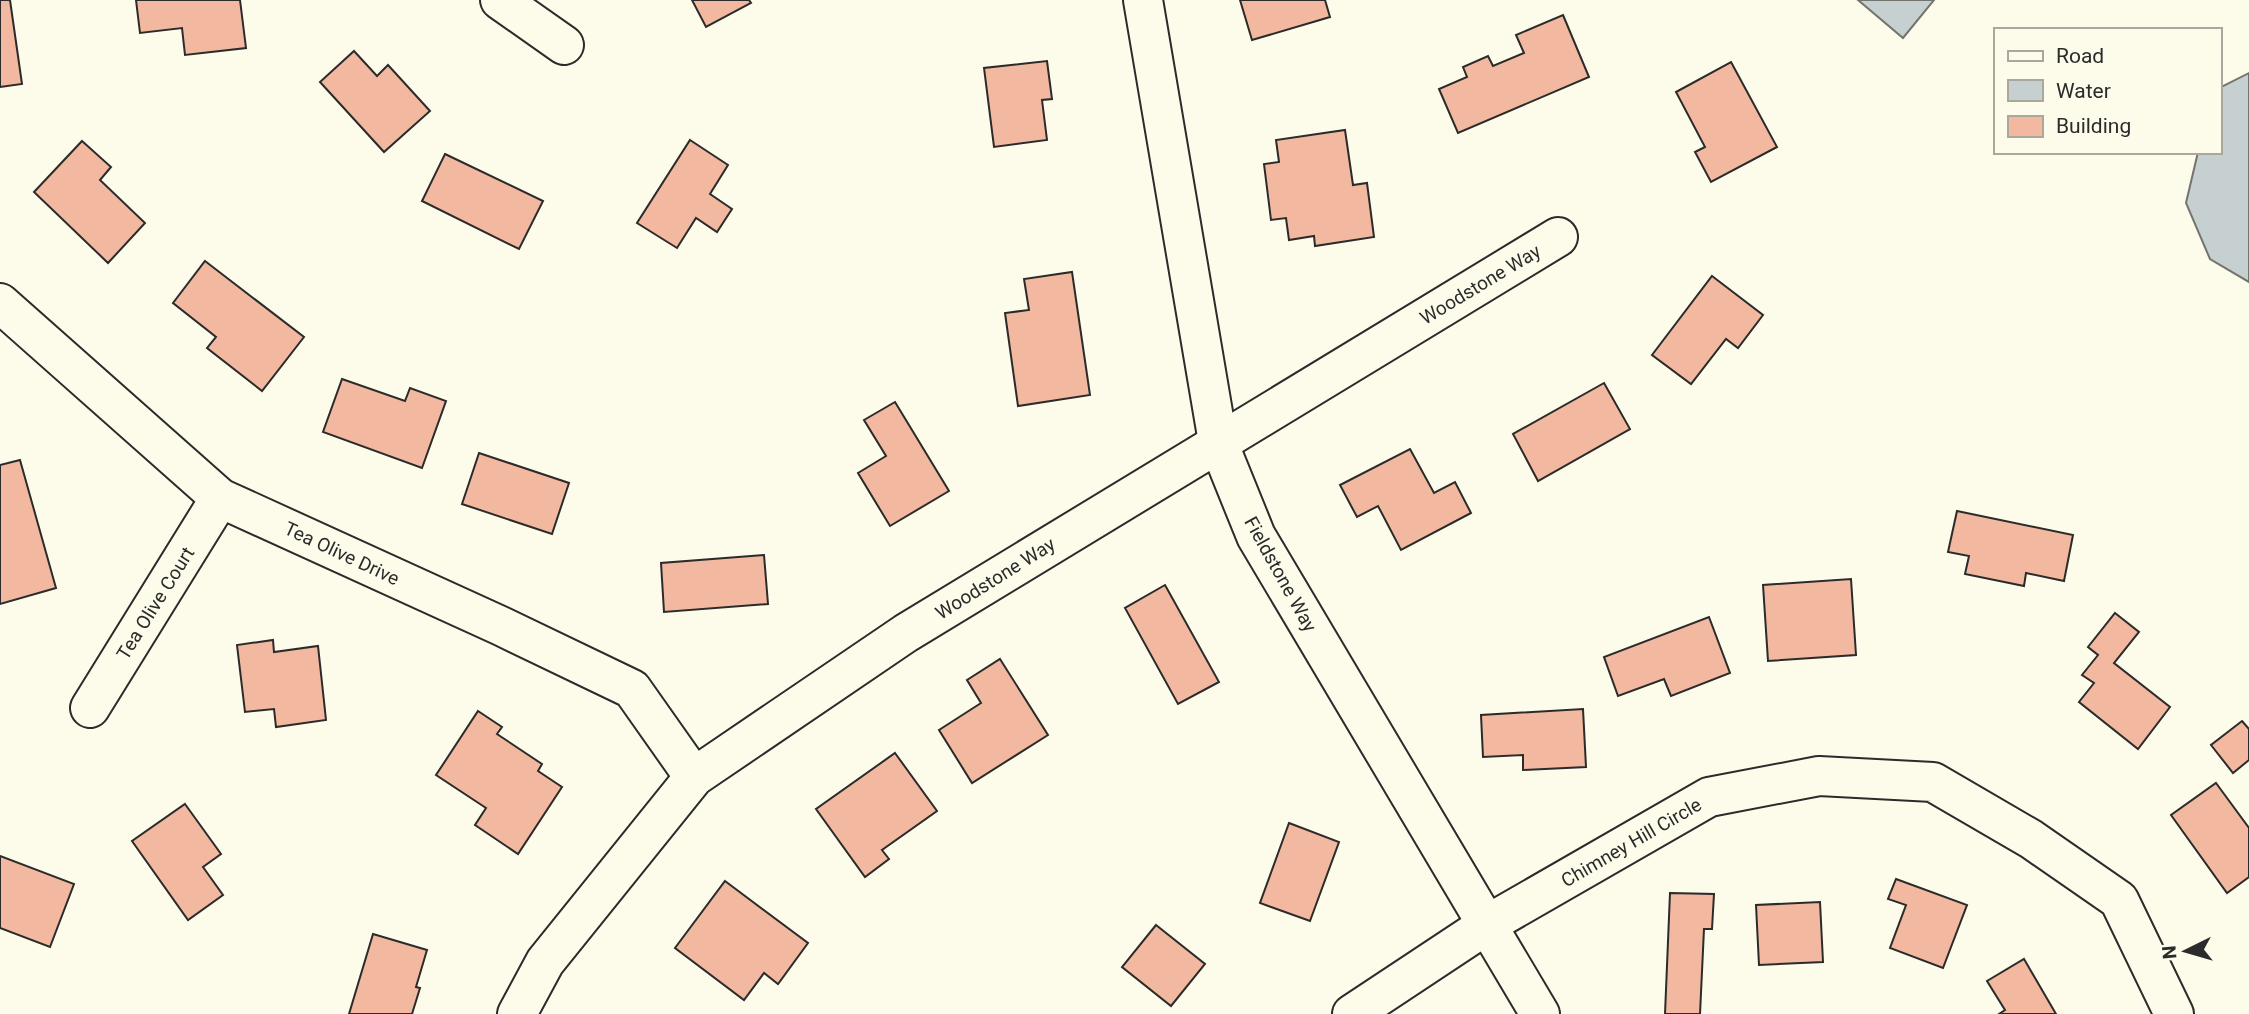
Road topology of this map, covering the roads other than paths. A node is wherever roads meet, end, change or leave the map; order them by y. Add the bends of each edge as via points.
1 (500, 0) edge
2 (1143, 0) edge
3 (564, 45) dead end
4 (1558, 237) dead end
5 (0, 303) edge
6 (1218, 442) junction
7 (220, 498) junction
8 (90, 708) dead end
9 (694, 777) junction
10 (1488, 924) junction
11 (517, 1014) edge
12 (1352, 1014) edge
13 (1540, 1014) edge
14 (2174, 1014) edge

1 - 3 street
2 - 6 street, Fieldstone Way
4 - 6 street, Woodstone Way
5 - 7 street, Tea Olive Drive
6 - 9 street, Woodstone Way via 906,633
6 - 10 street, Fieldstone Way via 1256,536
7 - 8 street, Tea Olive Court
7 - 9 street, Tea Olive Drive via 632,689
9 - 11 street, Woodstone Way via 545,962
10 - 12 street, Chimney Hill Circle
10 - 13 street, Fieldstone Way
10 - 14 street, Chimney Hill Circle via 1709,797 1819,776 1933,782 2031,839 2119,900

